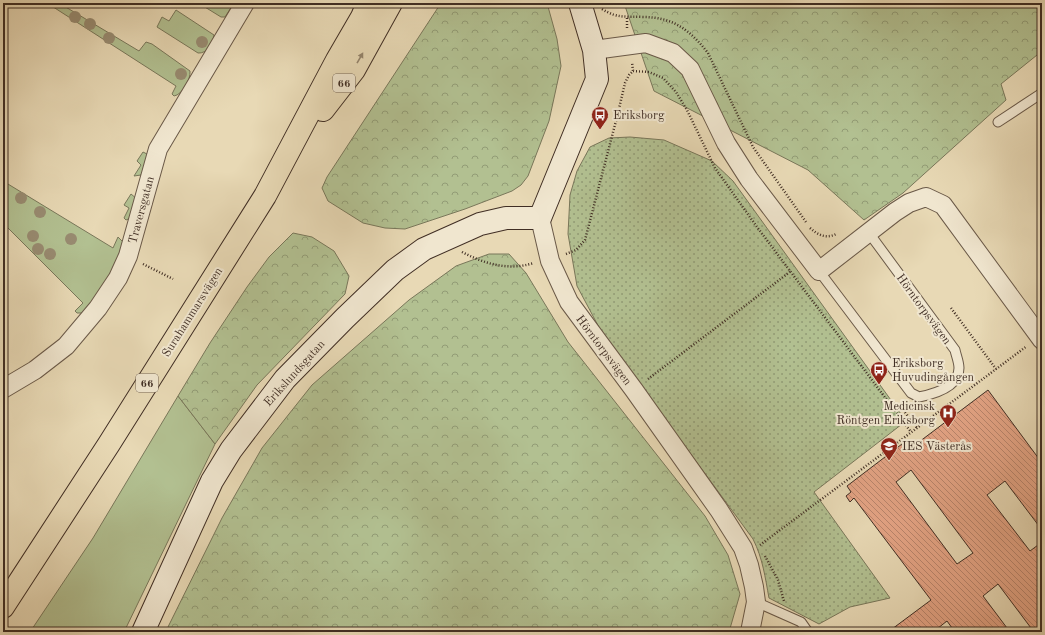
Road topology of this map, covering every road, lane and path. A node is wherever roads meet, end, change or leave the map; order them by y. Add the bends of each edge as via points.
1 (245, 3) edge
2 (358, 3) edge
3 (368, 3) edge
4 (391, 3) edge
5 (580, 3) edge
6 (601, 9) dead end
7 (627, 18) junction
8 (629, 45) junction
9 (594, 50) junction
10 (633, 72) junction
11 (1042, 93) edge
12 (998, 122) dead end
13 (287, 157) junction
14 (540, 218) junction
15 (840, 231) dead end
16 (869, 234) junction
17 (455, 251) dead end
18 (128, 256) junction
19 (550, 257) junction
20 (791, 271) junction
21 (819, 271) junction
22 (173, 279) dead end
23 (951, 308) dead end
24 (1041, 338) edge
25 (996, 369) junction
26 (3, 389) edge
27 (634, 390) junction
28 (891, 401) dead end
29 (917, 428) junction
30 (911, 432) junction
31 (751, 546) junction
32 (756, 602) junction
33 (3, 607) edge
34 (781, 613) junction
35 (143, 632) edge
36 (750, 632) edge
37 (808, 632) edge

1 - 18 street, Traversgatan via 158,149
2 - 13 main road via 323,74
3 - 13 main road, Surahammarsvägen / 66
13 -> 4 main road, Surahammarsvägen / 66 via 354,70
5 - 9 street
6 - 7 path
7 - 8 path
7 - 15 path via 642,16 673,22 698,41 708,53 753,147 810,229 824,237 834,236
8 - 9 street, Hörntorpsvägen
8 - 10 path
8 - 21 street, Hörntorpsvägen via 646,43 674,53 690,69 726,143 749,179
9 - 14 street via 597,79
10 - 19 path via 625,83 585,240 576,250
10 - 20 path via 649,72 663,78 676,92 715,168
11 - 12 lane
13 - 33 main road, Surahammarsvägen / 66 via 110,444
14 - 19 street, Hörntorpsvägen
14 - 35 street, Erikslundsgatan via 506,218 480,224 424,249 395,270 285,379 230,450 212,481
16 - 21 street
16 - 21 lane, Hörntorpsvägen via 955,350 959,368 955,381 947,387 937,393 919,397 911,393
16 - 24 street via 909,203 926,197 943,205
17 - 19 path via 492,265 527,265
18 - 22 path
18 - 26 street, Traversgatan via 118,278 98,308 66,346 36,370
19 - 27 street, Hörntorpsvägen via 569,302
20 - 27 path
20 - 30 path
23 - 25 path
24 - 25 path
25 - 29 path
27 - 31 street, Hörntorpsvägen via 720,510
28 - 29 path via 904,411
29 - 30 path
30 - 31 path
31 - 32 street, Hörntorpsvägen via 749,564
31 - 34 path via 778,580 784,601
32 - 34 lane
32 - 36 street, Hörntorpsvägen
34 - 37 lane via 801,622

